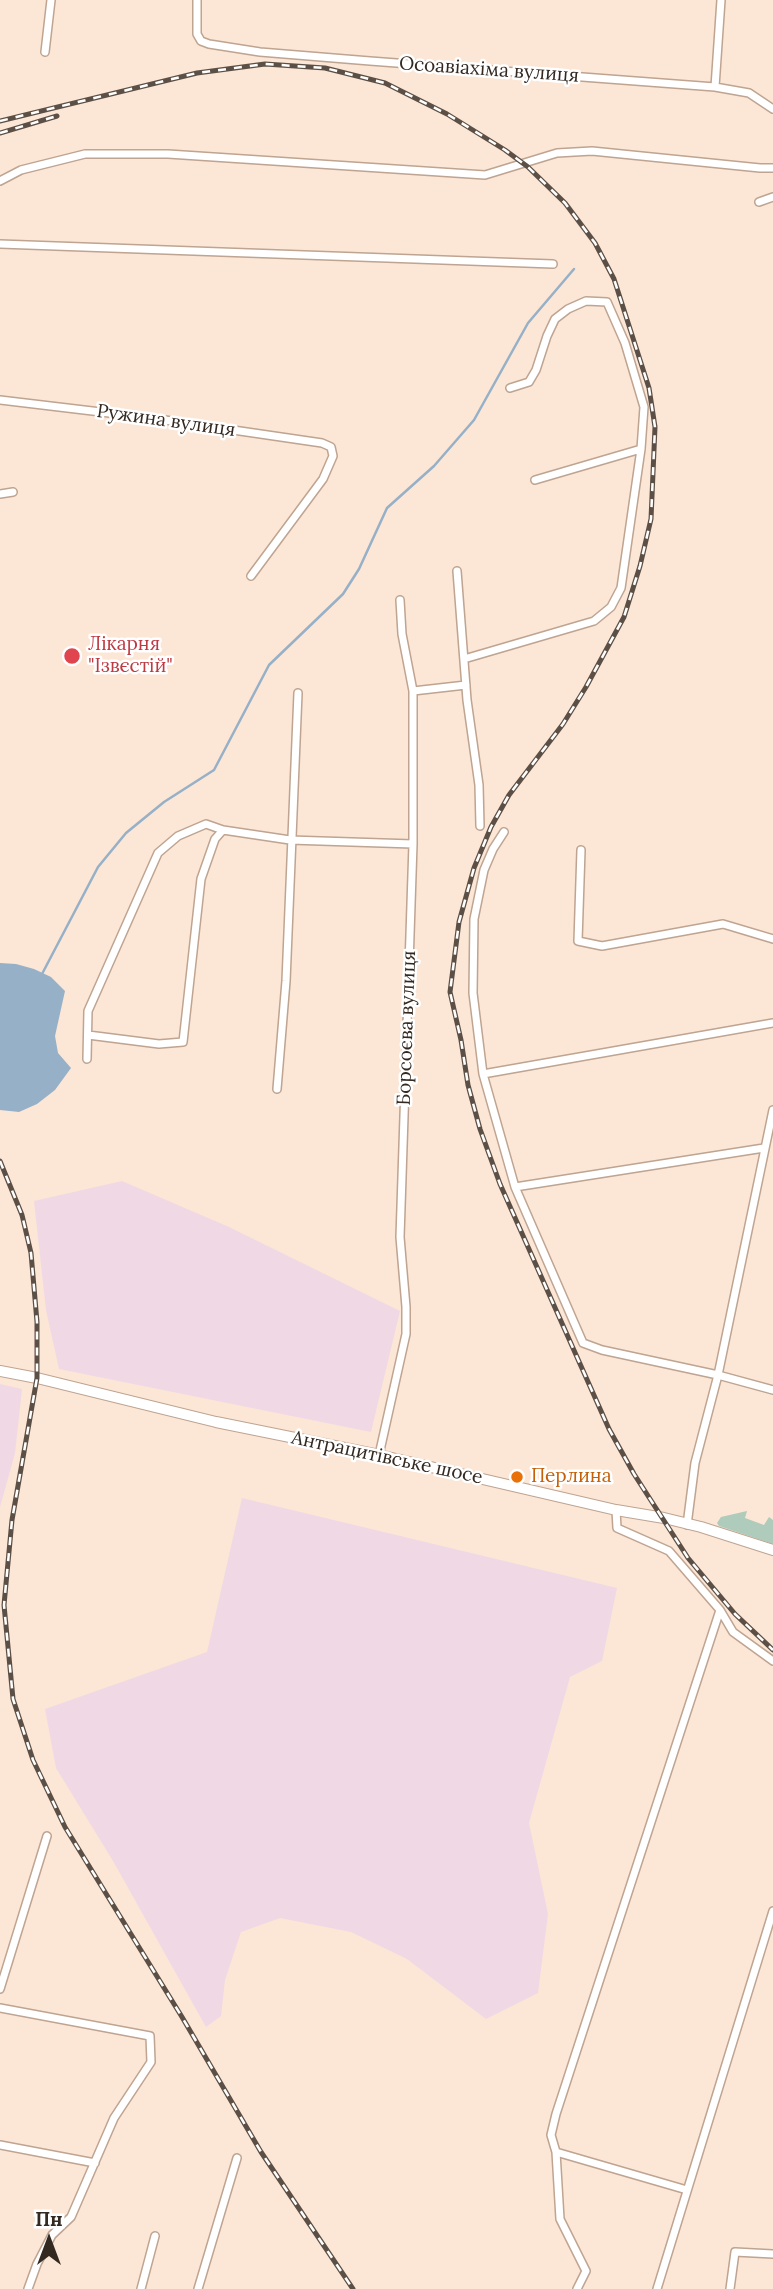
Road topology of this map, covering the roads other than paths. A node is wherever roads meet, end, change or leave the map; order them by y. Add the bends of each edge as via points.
1 (51, 0) edge
2 (197, 0) edge
3 (721, 0) edge
4 (45, 52) dead end
5 (715, 87) junction
6 (773, 109) edge
7 (773, 167) edge
8 (0, 181) edge
9 (773, 197) edge
10 (759, 202) dead end
11 (0, 244) edge
12 (553, 264) dead end
13 (510, 388) dead end
14 (0, 400) edge
15 (641, 449) junction
16 (535, 480) dead end
17 (13, 492) dead end
18 (0, 494) edge
19 (457, 571) dead end
20 (251, 576) dead end
21 (400, 600) dead end
22 (464, 659) junction
23 (466, 685) junction
24 (413, 691) junction
25 (298, 693) dead end
26 (480, 826) dead end
27 (223, 831) junction
28 (504, 832) dead end
29 (290, 840) junction
30 (413, 844) junction
31 (581, 850) dead end
32 (773, 939) edge
33 (773, 1023) edge
34 (88, 1035) junction
35 (87, 1059) dead end
36 (483, 1074) junction
37 (277, 1089) dead end
38 (773, 1110) edge
39 (764, 1148) junction
40 (515, 1187) junction
41 (0, 1371) edge
42 (718, 1375) junction
43 (773, 1390) edge
44 (379, 1455) junction
45 (616, 1510) junction
46 (687, 1525) junction
47 (773, 1550) edge
48 (720, 1610) junction
49 (773, 1661) edge
50 (47, 1836) dead end
51 (773, 1911) edge
52 (0, 1989) edge
53 (0, 2008) edge
54 (0, 2145) edge
55 (556, 2151) junction
56 (237, 2158) dead end
57 (95, 2163) junction
58 (687, 2190) junction
59 (155, 2236) dead end
60 (773, 2254) edge
61 (28, 2289) edge
62 (141, 2289) edge
63 (198, 2289) edge
64 (577, 2289) edge
65 (657, 2289) edge
66 (730, 2289) edge

1 - 4 street
2 - 5 street, Осоавіахіма вулиця via 197,30 201,41 209,44 260,52
3 - 5 street
5 - 6 street, Осоавіахіма вулиця via 749,93
7 - 8 street via 592,151 557,153 485,176 168,154 86,154 21,170
9 - 10 street
11 - 12 street
13 - 15 street via 529,382 555,319 586,301 607,302 644,407
14 - 20 street, Ружина вулиця via 331,447 333,456 323,479
15 - 16 street
15 - 22 street via 621,588 611,607 594,621
17 - 18 street
19 - 22 street
21 - 24 street, Борсоєва вулиця
22 - 23 street
23 - 24 street
23 - 26 street via 480,785
24 - 30 street, Борсоєва вулиця
25 - 29 street
27 - 29 street
27 - 34 street via 206,824 178,836 158,853 88,1011
27 - 34 street via 215,839 201,879 183,1042 159,1044
28 - 36 street via 484,870 474,919 474,993
29 - 30 street
29 - 37 street
30 - 44 street, Борсоєва вулиця via 400,1237 406,1334
31 - 32 street via 578,941 601,946 723,924
33 - 36 street
34 - 35 street
36 - 40 street
38 - 39 street
39 - 40 street
39 - 42 street
40 - 42 street via 583,1343
41 - 44 main road, Антрацитівське шосе
42 - 43 street
42 - 46 street via 695,1463
44 - 45 main road, Антрацитівське шосе
45 - 46 main road, Антрацитівське шосе
45 - 48 street via 617,1528 669,1551
46 - 47 main road, Антрацитівське шосе
48 - 49 street via 733,1632
48 - 55 street via 556,2114 551,2135
50 - 52 street
51 - 58 street
53 - 57 street via 150,2036 151,2062 114,2118
54 - 57 street
55 - 58 street
55 - 64 street via 559,2219 586,2271
56 - 63 street
57 - 61 street via 71,2217 52,2235
58 - 65 street
59 - 62 street
60 - 66 street via 735,2252

